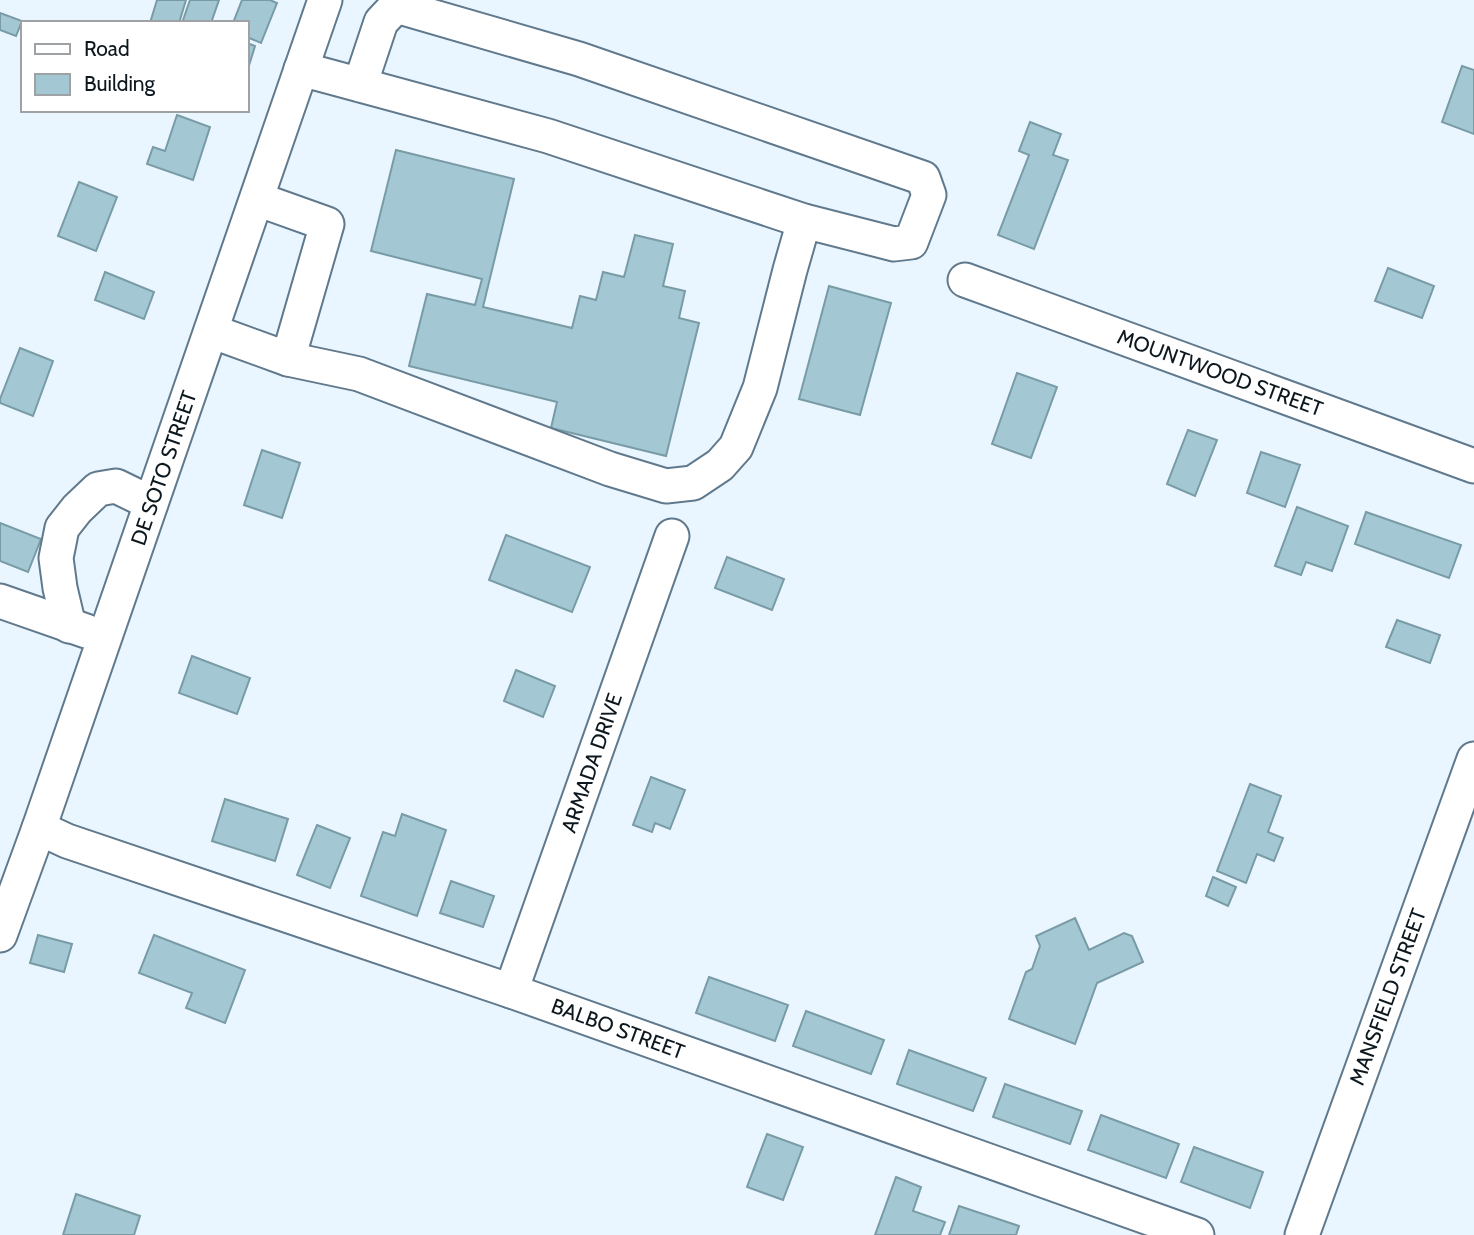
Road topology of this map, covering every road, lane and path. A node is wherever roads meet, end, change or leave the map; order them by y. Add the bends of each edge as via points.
1 (325, 0) edge
2 (301, 69) junction
3 (360, 85) junction
4 (257, 199) junction
5 (804, 221) junction
6 (965, 280) dead end
7 (211, 331) junction
8 (288, 359) junction
9 (1474, 466) edge
10 (151, 503) junction
11 (672, 536) dead end
12 (0, 601) edge
13 (69, 626) junction
14 (105, 638) junction
15 (1474, 759) edge
16 (39, 828) junction
17 (0, 935) edge
18 (511, 991) junction
19 (1196, 1235) edge
20 (1301, 1235) edge

1 - 2 street, DE SOTO STREET
2 - 3 street
2 - 4 street, DE SOTO STREET
3 - 5 street via 548,136
3 - 5 street via 381,22 396,6 579,59 923,178 929,195 911,242 894,244
4 - 7 street, DE SOTO STREET
4 - 8 street via 327,224
5 - 8 street via 760,388 736,447 720,465 693,483 666,486 610,469 359,374
6 - 9 street, MOUNTWOOD STREET
7 - 8 street
7 - 10 street, DE SOTO STREET
10 - 13 street via 116,486 98,489 62,528 56,558
10 - 14 street, DE SOTO STREET
11 - 18 street, ARMADA DRIVE
12 - 13 street
13 - 14 street
14 - 16 street, DE SOTO STREET
15 - 20 street, MANSFIELD STREET
16 - 17 street, DE SOTO STREET
16 - 18 street, BALBO STREET
18 - 19 street, BALBO STREET

